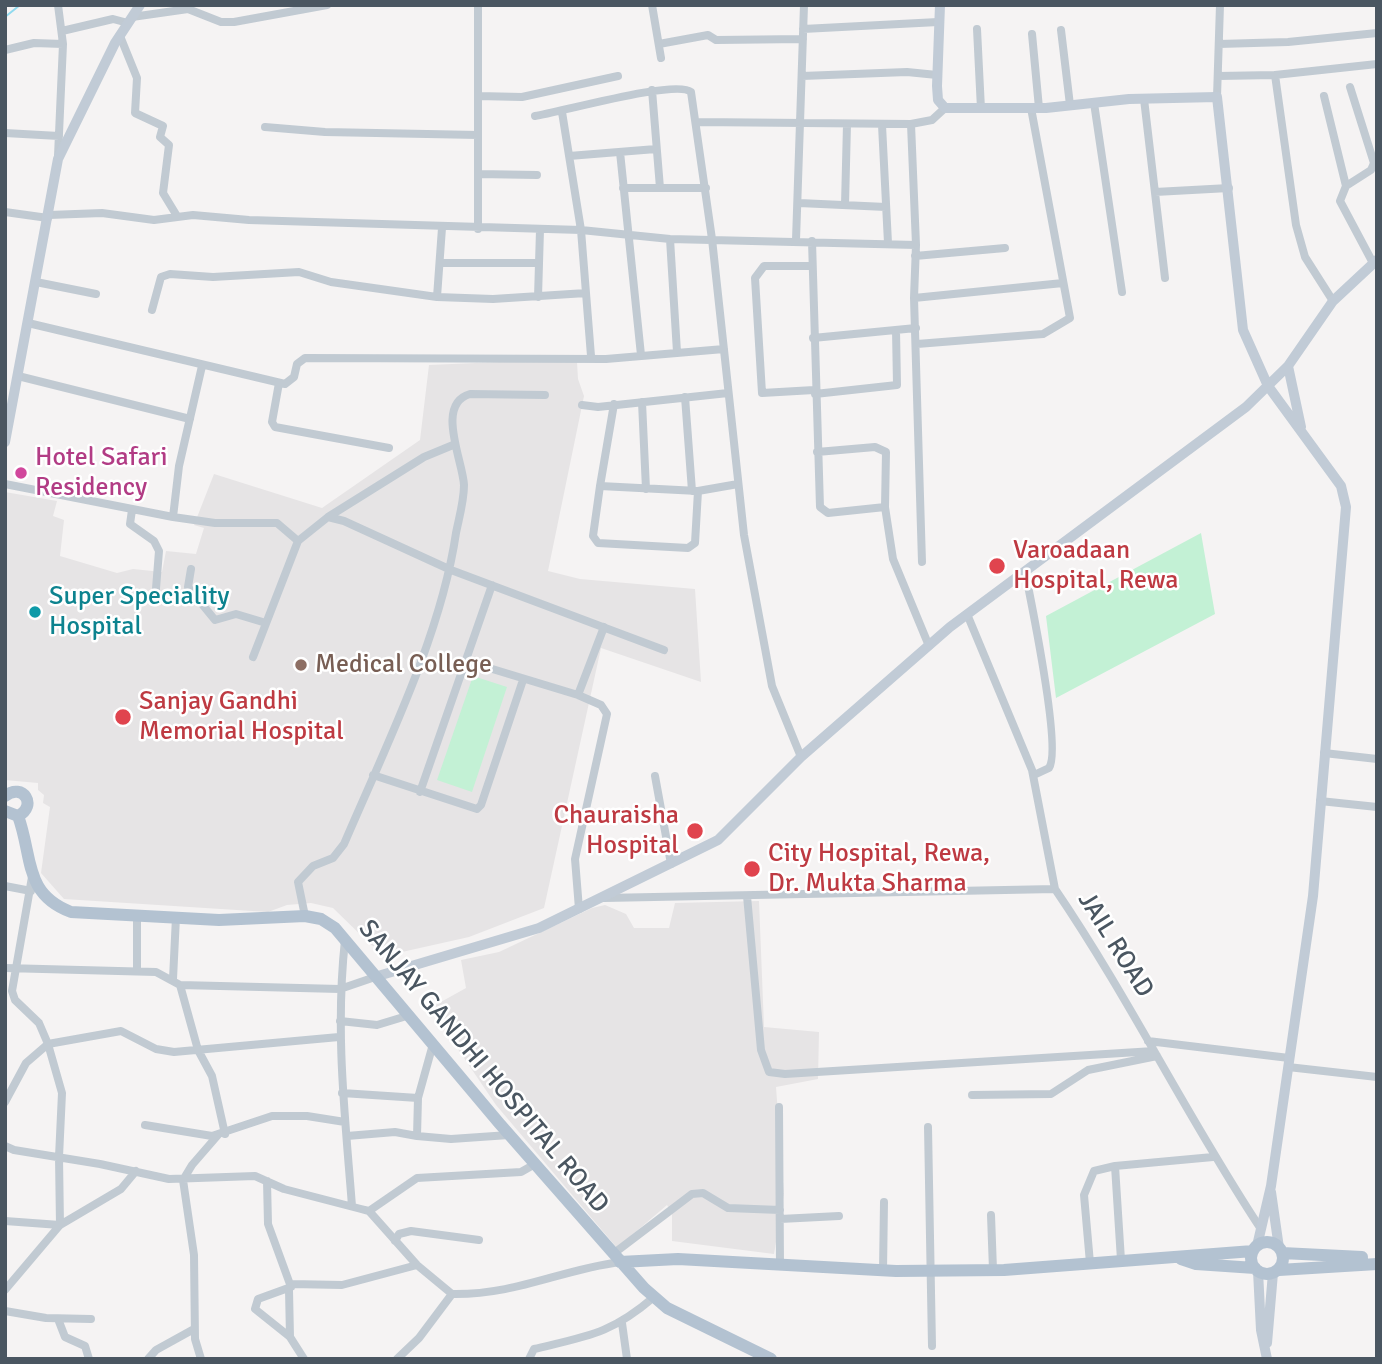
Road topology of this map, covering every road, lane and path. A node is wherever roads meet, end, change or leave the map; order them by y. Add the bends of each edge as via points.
1 (58, 5) edge
2 (140, 5) edge
3 (327, 5) edge
4 (478, 5) edge
5 (652, 5) edge
6 (804, 5) edge
7 (940, 5) edge
8 (1220, 5) edge
9 (189, 7) edge
10 (311, 7) edge
11 (130, 20) junction
12 (938, 22) junction
13 (803, 29) junction
14 (977, 29) dead end
15 (1061, 30) dead end
16 (62, 31) junction
17 (1377, 33) edge
18 (1032, 34) dead end
19 (120, 36) junction
20 (803, 39) junction
21 (63, 44) junction
22 (659, 44) junction
23 (1219, 44) junction
24 (5, 50) edge
25 (661, 58) dead end
26 (1377, 64) edge
27 (937, 75) junction
28 (1275, 75) junction
29 (618, 76) dead end
30 (802, 76) junction
31 (1218, 76) junction
32 (1350, 87) dead end
33 (652, 90) junction
34 (478, 96) junction
35 (1324, 96) dead end
36 (1217, 97) junction
37 (1144, 99) junction
38 (1094, 103) junction
39 (1070, 105) junction
40 (945, 108) junction
41 (981, 108) junction
42 (1035, 108) junction
43 (562, 112) junction
44 (535, 116) dead end
45 (697, 122) junction
46 (801, 123) junction
47 (847, 124) junction
48 (911, 124) junction
49 (881, 125) junction
50 (265, 127) dead end
51 (5, 133) edge
52 (478, 135) junction
53 (59, 136) junction
54 (656, 149) junction
55 (620, 152) junction
56 (569, 156) junction
57 (58, 159) junction
58 (478, 174) junction
59 (537, 175) dead end
60 (1346, 186) junction
61 (623, 188) junction
62 (660, 188) junction
63 (706, 188) junction
64 (1229, 188) junction
65 (1155, 192) junction
66 (799, 203) junction
67 (845, 205) junction
68 (886, 207) junction
69 (5, 212) edge
70 (177, 216) junction
71 (48, 217) junction
72 (442, 228) junction
73 (478, 229) junction
74 (540, 230) junction
75 (582, 230) junction
76 (631, 236) junction
77 (670, 239) junction
78 (712, 239) junction
79 (796, 240) junction
80 (812, 241) junction
81 (888, 243) junction
82 (916, 244) junction
83 (1005, 248) dead end
84 (915, 256) junction
85 (1375, 261) edge
86 (440, 263) junction
87 (539, 263) junction
88 (812, 267) junction
89 (1165, 278) dead end
90 (36, 282) junction
91 (1063, 283) junction
92 (1122, 292) dead end
93 (586, 293) junction
94 (96, 294) dead end
95 (437, 297) junction
96 (538, 297) junction
97 (914, 298) junction
98 (1333, 301) junction
99 (152, 310) dead end
100 (28, 323) junction
101 (916, 328) junction
102 (896, 330) junction
103 (813, 338) junction
104 (917, 344) junction
105 (724, 349) junction
106 (677, 352) junction
107 (641, 355) junction
108 (591, 356) junction
109 (202, 366) junction
110 (1288, 366) junction
111 (18, 376) junction
112 (279, 383) junction
113 (1268, 386) junction
114 (815, 392) junction
115 (729, 393) junction
116 (545, 395) dead end
117 (685, 397) junction
118 (642, 402) junction
119 (614, 404) junction
120 (582, 405) dead end
121 (190, 419) junction
122 (7, 423) edge
123 (1303, 433) junction
124 (5, 442) edge
125 (453, 445) junction
126 (389, 448) dead end
127 (817, 452) junction
128 (5, 484) edge
129 (738, 484) junction
130 (600, 486) junction
131 (646, 489) junction
132 (695, 491) junction
133 (885, 507) junction
134 (132, 510) junction
135 (173, 517) junction
136 (328, 517) junction
137 (298, 541) junction
138 (922, 562) dead end
139 (191, 569) dead end
140 (451, 570) junction
141 (1025, 571) junction
142 (492, 585) junction
143 (155, 601) dead end
144 (967, 614) junction
145 (266, 623) junction
146 (604, 627) junction
147 (929, 646) junction
148 (664, 650) dead end
149 (253, 657) dead end
150 (466, 661) junction
151 (523, 680) junction
152 (578, 695) junction
153 (1324, 754) junction
154 (801, 757) junction
155 (1377, 760) edge
156 (373, 775) junction
157 (1034, 775) junction
158 (655, 776) dead end
159 (420, 792) junction
160 (6, 794) edge
161 (1321, 801) junction
162 (1377, 807) edge
163 (5, 811) edge
164 (18, 816) junction
165 (671, 864) junction
166 (32, 877) junction
167 (5, 886) edge
168 (1055, 890) junction
169 (31, 891) junction
170 (747, 896) junction
171 (604, 898) junction
172 (579, 909) junction
173 (137, 915) junction
174 (304, 916) junction
175 (176, 918) junction
176 (345, 940) junction
177 (10, 968) edge
178 (137, 971) junction
179 (378, 976) junction
180 (177, 982) junction
181 (340, 989) junction
182 (410, 1015) junction
183 (340, 1021) junction
184 (340, 1037) junction
185 (1148, 1041) junction
186 (433, 1043) junction
187 (48, 1044) junction
188 (198, 1050) junction
189 (1155, 1054) junction
190 (1288, 1062) junction
191 (1377, 1077) edge
192 (342, 1093) junction
193 (972, 1095) dead end
194 (418, 1098) junction
195 (5, 1102) edge
196 (779, 1107) dead end
197 (345, 1122) junction
198 (145, 1125) dead end
199 (928, 1127) dead end
200 (222, 1135) junction
201 (509, 1135) junction
202 (347, 1136) junction
203 (417, 1136) junction
204 (6, 1148) edge
205 (58, 1157) junction
206 (1213, 1157) junction
207 (535, 1164) junction
208 (1115, 1166) junction
209 (136, 1171) junction
210 (183, 1180) junction
211 (267, 1181) junction
212 (1271, 1186) junction
213 (884, 1202) dead end
214 (352, 1206) junction
215 (369, 1211) junction
216 (780, 1214) junction
217 (991, 1215) dead end
218 (839, 1216) dead end
219 (5, 1221) edge
220 (61, 1225) junction
221 (1261, 1229) junction
222 (479, 1240) dead end
223 (395, 1241) junction
224 (1255, 1248) junction
225 (1281, 1250) junction
226 (1377, 1256) edge
227 (616, 1258) junction
228 (1181, 1258) junction
229 (1121, 1260) junction
230 (1090, 1263) junction
231 (1377, 1264) edge
232 (417, 1265) junction
233 (780, 1265) junction
234 (1256, 1269) junction
235 (883, 1270) junction
236 (993, 1270) junction
237 (930, 1271) junction
238 (1276, 1271) junction
239 (290, 1287) junction
240 (5, 1290) edge
241 (452, 1294) junction
242 (654, 1297) junction
243 (5, 1311) edge
244 (58, 1319) junction
245 (91, 1319) dead end
246 (622, 1323) junction
247 (194, 1329) junction
248 (290, 1338) junction
249 (932, 1346) dead end
250 (1266, 1346) junction
251 (89, 1359) edge
252 (148, 1359) edge
253 (201, 1359) edge
254 (304, 1359) edge
255 (397, 1359) edge
256 (529, 1359) edge
257 (627, 1359) edge
258 (771, 1359) edge
259 (1267, 1359) edge

1 - 16 street
2 - 11 main road
3 - 10 street
4 - 34 street
5 - 22 street
6 - 13 street
7 - 12 main road
8 - 23 street
9 - 10 street via 221,22
9 - 11 street
11 - 16 street via 113,19
11 - 19 main road
12 - 13 street
12 - 27 main road
13 - 20 street
14 - 41 street
15 - 39 street
16 - 21 street
17 - 23 street
18 - 42 street
19 - 57 main road
19 - 70 street via 137,78 135,113 163,126 160,137 169,145 163,194
20 - 22 street via 716,40 708,35
20 - 30 street
21 - 24 street via 26,44
21 - 53 street
22 - 25 street
23 - 31 street
26 - 28 street
27 - 30 street
27 - 40 main road via 938,100
28 - 31 street
28 - 98 street via 1296,225 1305,257
29 - 34 street via 522,97
30 - 46 street
31 - 36 street
32 - 60 street via 1374,163 1371,170
33 - 43 street
33 - 45 street via 689,89
33 - 54 street
34 - 52 street
35 - 60 street
36 - 37 main road
36 - 64 main road
37 - 38 main road
37 - 65 street
38 - 39 main road
38 - 92 street
39 - 42 main road
40 - 41 main road
40 - 48 street via 932,120
41 - 42 main road
42 - 91 street
43 - 44 street
43 - 56 street
45 - 46 street
45 - 63 street
46 - 47 street
46 - 66 street
47 - 49 street
47 - 67 street
48 - 49 street
48 - 82 street
49 - 68 street
50 - 52 street
51 - 53 street
52 - 58 street
53 - 57 street
54 - 55 street
54 - 62 street
55 - 56 street
55 - 61 street
56 - 75 street
57 - 71 main road
58 - 59 street
58 - 73 street
60 - 85 street via 1340,201
61 - 62 street
61 - 76 street
62 - 63 street
63 - 78 street
64 - 65 street
64 - 113 main road via 1243,330
65 - 89 street
66 - 67 street
66 - 79 street
67 - 68 street
68 - 81 street
69 - 71 street
70 - 71 street via 154,220 102,213
70 - 72 street
71 - 90 main road
72 - 73 street
72 - 86 street
73 - 74 street
74 - 75 street
74 - 87 street
75 - 76 street
75 - 93 street
76 - 77 street
76 - 107 street
77 - 78 street
77 - 106 street
78 - 79 street
78 - 105 street
79 - 80 street
80 - 81 street
80 - 88 street
81 - 82 street
82 - 84 street
83 - 84 street
84 - 97 street
85 - 98 main road
86 - 87 street
86 - 95 street
87 - 96 street
88 - 103 street
88 - 114 street via 764,266 755,278 762,393
90 - 94 street
90 - 100 main road
91 - 97 street
91 - 104 street via 1070,318 1048,333
93 - 96 street
93 - 108 street
95 - 96 street
95 - 99 street via 331,282 299,272 214,277 170,274 161,278
97 - 101 street
98 - 110 main road
100 - 109 street
100 - 111 main road
101 - 102 street
101 - 104 street
102 - 103 street
102 - 114 street via 897,385
103 - 114 street
104 - 138 street
105 - 106 street
105 - 115 street
106 - 107 street
107 - 108 street
108 - 112 street via 306,358 297,363 290,383
109 - 112 street
109 - 121 street
110 - 113 main road
110 - 123 main road
111 - 121 street
111 - 122 main road
112 - 126 street via 272,417 275,427
113 - 123 main road
113 - 141 main road
114 - 127 street
115 - 117 street
115 - 129 street
116 - 125 street via 462,396 455,405
117 - 118 street
117 - 132 street
118 - 119 street
118 - 131 street
119 - 120 street
119 - 130 street
121 - 135 street
122 - 124 main road
123 - 153 main road via 1341,486 1346,507
125 - 136 street via 424,457
125 - 140 street via 464,485
127 - 133 street via 822,511
127 - 133 street via 881,447 886,452
128 - 134 street
129 - 132 street
129 - 154 street via 766,663
130 - 131 street
130 - 132 street via 593,536 598,543 688,548 695,543
131 - 132 street
133 - 147 street via 893,559
134 - 135 street
134 - 143 street via 131,524 154,541 159,551
135 - 137 street via 215,523 276,523
136 - 137 street
136 - 140 street
137 - 145 street
139 - 145 street via 188,587 212,618 236,614
140 - 142 street
140 - 156 street
141 - 144 main road
141 - 157 street via 1053,755 1049,768
142 - 146 street
142 - 150 street
144 - 147 main road
144 - 157 street
145 - 149 street
146 - 148 street
146 - 152 street
147 - 154 main road
150 - 151 street
150 - 159 street
151 - 152 street
151 - 159 street via 481,806 477,809
152 - 172 street via 601,705 607,714 575,859
153 - 155 street
153 - 161 main road
154 - 165 main road via 718,840
156 - 159 street
156 - 174 street via 338,854 313,866 298,882
157 - 168 street
158 - 165 street
160 - 164 main road, SANJAY GANDHI HOSPITAL ROAD via 20,791 27,797 27,808
161 - 162 street
161 - 190 main road via 1313,895
163 - 164 main road
164 - 166 main road, SANJAY GANDHI HOSPITAL ROAD
165 - 171 main road
166 - 169 street
166 - 173 main road, SANJAY GANDHI HOSPITAL ROAD via 51,902 71,912
167 - 169 street
168 - 170 street, JAIL ROAD
168 - 185 street, JAIL ROAD via 1096,949
169 - 177 street
170 - 171 street, JAIL ROAD
170 - 189 street via 761,1050 769,1072
171 - 172 main road
172 - 179 main road via 539,928
173 - 175 main road, SANJAY GANDHI HOSPITAL ROAD
173 - 178 street
174 - 175 main road, SANJAY GANDHI HOSPITAL ROAD
174 - 176 main road, SANJAY GANDHI HOSPITAL ROAD via 320,919
175 - 180 street
176 - 179 main road, SANJAY GANDHI HOSPITAL ROAD
176 - 181 street
177 - 178 street
177 - 187 street via 13,996 39,1023
178 - 180 street via 161,973
179 - 181 street
179 - 182 main road, SANJAY GANDHI HOSPITAL ROAD
180 - 181 street
180 - 188 street
181 - 183 street
182 - 183 street via 377,1025
182 - 186 main road, SANJAY GANDHI HOSPITAL ROAD
183 - 184 street
184 - 188 street
184 - 192 street
185 - 189 street, JAIL ROAD
185 - 190 street
186 - 194 street
186 - 201 main road, SANJAY GANDHI HOSPITAL ROAD
187 - 188 street via 121,1031 165,1051
187 - 195 street via 26,1063
187 - 205 street via 62,1093
188 - 200 street via 212,1076
189 - 193 street via 1088,1070 1051,1094
189 - 206 street, JAIL ROAD
190 - 191 street
190 - 212 main road
192 - 194 street
192 - 197 street
194 - 203 street
196 - 216 street
197 - 200 street via 272,1116
197 - 202 street
198 - 200 street
199 - 237 street
200 - 210 street
201 - 203 street
201 - 207 main road, SANJAY GANDHI HOSPITAL ROAD
202 - 203 street via 395,1132
202 - 214 street
204 - 205 street
205 - 209 street
205 - 220 street
206 - 208 street
206 - 221 street, JAIL ROAD
207 - 215 street via 521,1172 418,1178
207 - 227 main road, SANJAY GANDHI HOSPITAL ROAD
208 - 229 street
208 - 230 street via 1094,1171 1086,1187
209 - 210 street
209 - 220 street via 121,1189
210 - 211 street via 250,1175
210 - 247 street via 194,1255
211 - 214 street
211 - 239 street via 268,1224
212 - 221 main road
212 - 225 main road
213 - 235 street
214 - 215 street
215 - 223 street
216 - 218 street
216 - 227 street via 728,1208 703,1193 692,1194
216 - 233 street
217 - 236 street
219 - 220 street
220 - 240 street
221 - 224 main road
222 - 223 street via 411,1231 399,1234
223 - 232 street
224 - 225 main road via 1271,1243
224 - 228 main road
224 - 234 main road
225 - 226 main road
225 - 238 main road
227 - 233 main road
227 - 241 street via 519,1289
227 - 242 main road, SANJAY GANDHI HOSPITAL ROAD
228 - 229 main road
228 - 234 main road via 1196,1264
229 - 230 main road
230 - 236 main road
231 - 238 main road
232 - 239 street via 342,1285
232 - 241 street
233 - 235 main road
234 - 238 main road
234 - 250 main road
235 - 237 main road
236 - 237 main road
237 - 249 street
238 - 250 main road
239 - 248 street
239 - 248 street via 263,1296 255,1309
241 - 255 street
242 - 246 street
242 - 258 main road, SANJAY GANDHI HOSPITAL ROAD via 667,1308
243 - 244 street
244 - 245 street
244 - 251 street via 65,1337 85,1346
246 - 256 street via 534,1349
246 - 257 street
247 - 252 street
247 - 253 street
248 - 254 street
250 - 259 main road

